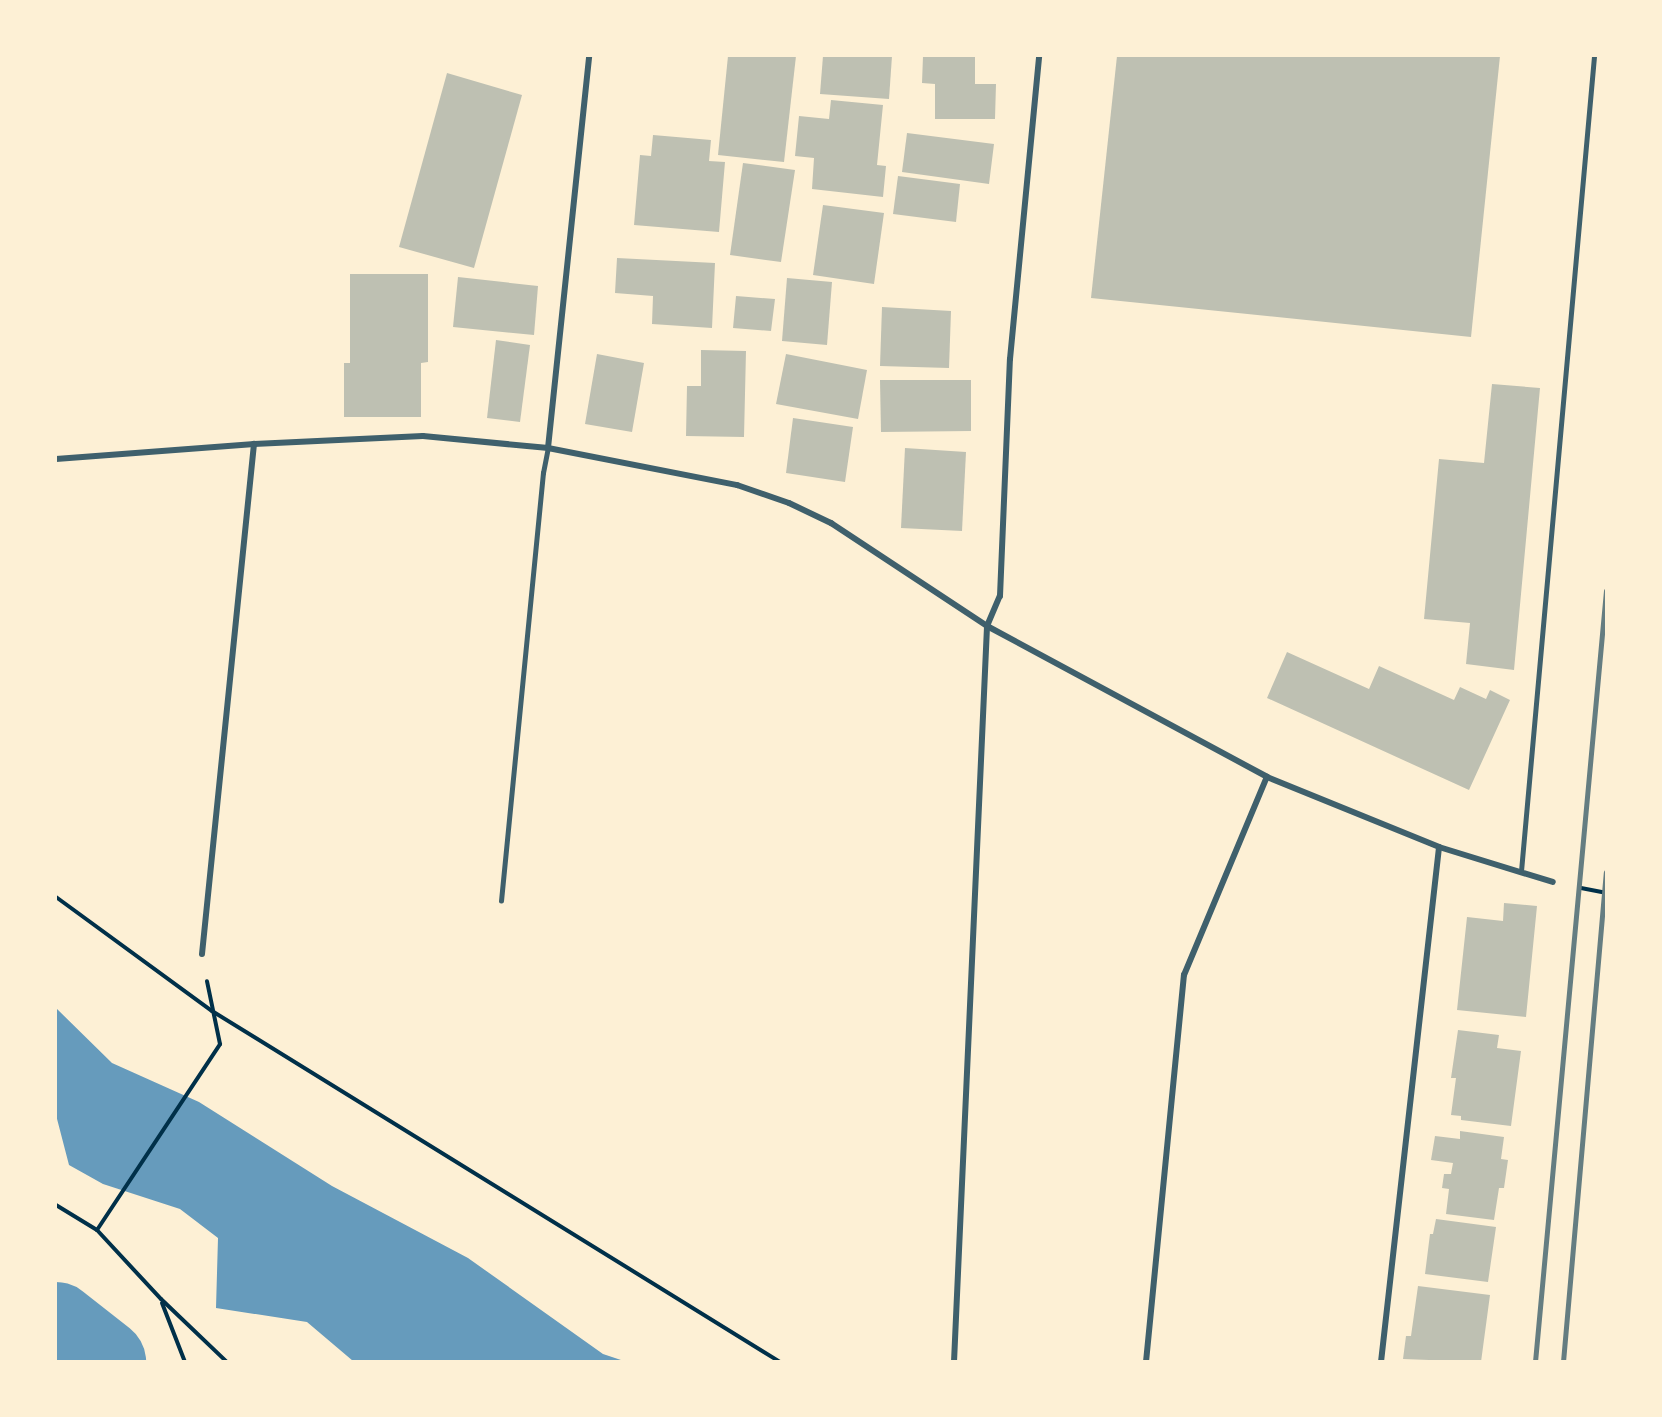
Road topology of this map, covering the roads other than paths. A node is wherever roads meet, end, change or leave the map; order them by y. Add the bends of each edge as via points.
1 (589, 56) edge
2 (1039, 56) edge
3 (1594, 56) edge
4 (254, 444) junction
5 (548, 448) junction
6 (56, 459) edge
7 (987, 626) junction
8 (1267, 777) junction
9 (1439, 847) junction
10 (1521, 871) junction
11 (1553, 882) dead end
12 (501, 901) dead end
13 (202, 954) road end
14 (954, 1362) edge
15 (1146, 1362) edge
16 (1380, 1362) edge

1 - 5 street
2 - 7 street via 1010,359 1000,596
3 - 10 street
4 - 5 street via 423,436
4 - 6 street
4 - 13 street
5 - 7 street via 737,485 789,502 831,523
5 - 12 lane
7 - 8 street
7 - 14 street
8 - 9 street
8 - 15 street via 1184,975
9 - 10 street
9 - 16 street
10 - 11 street

